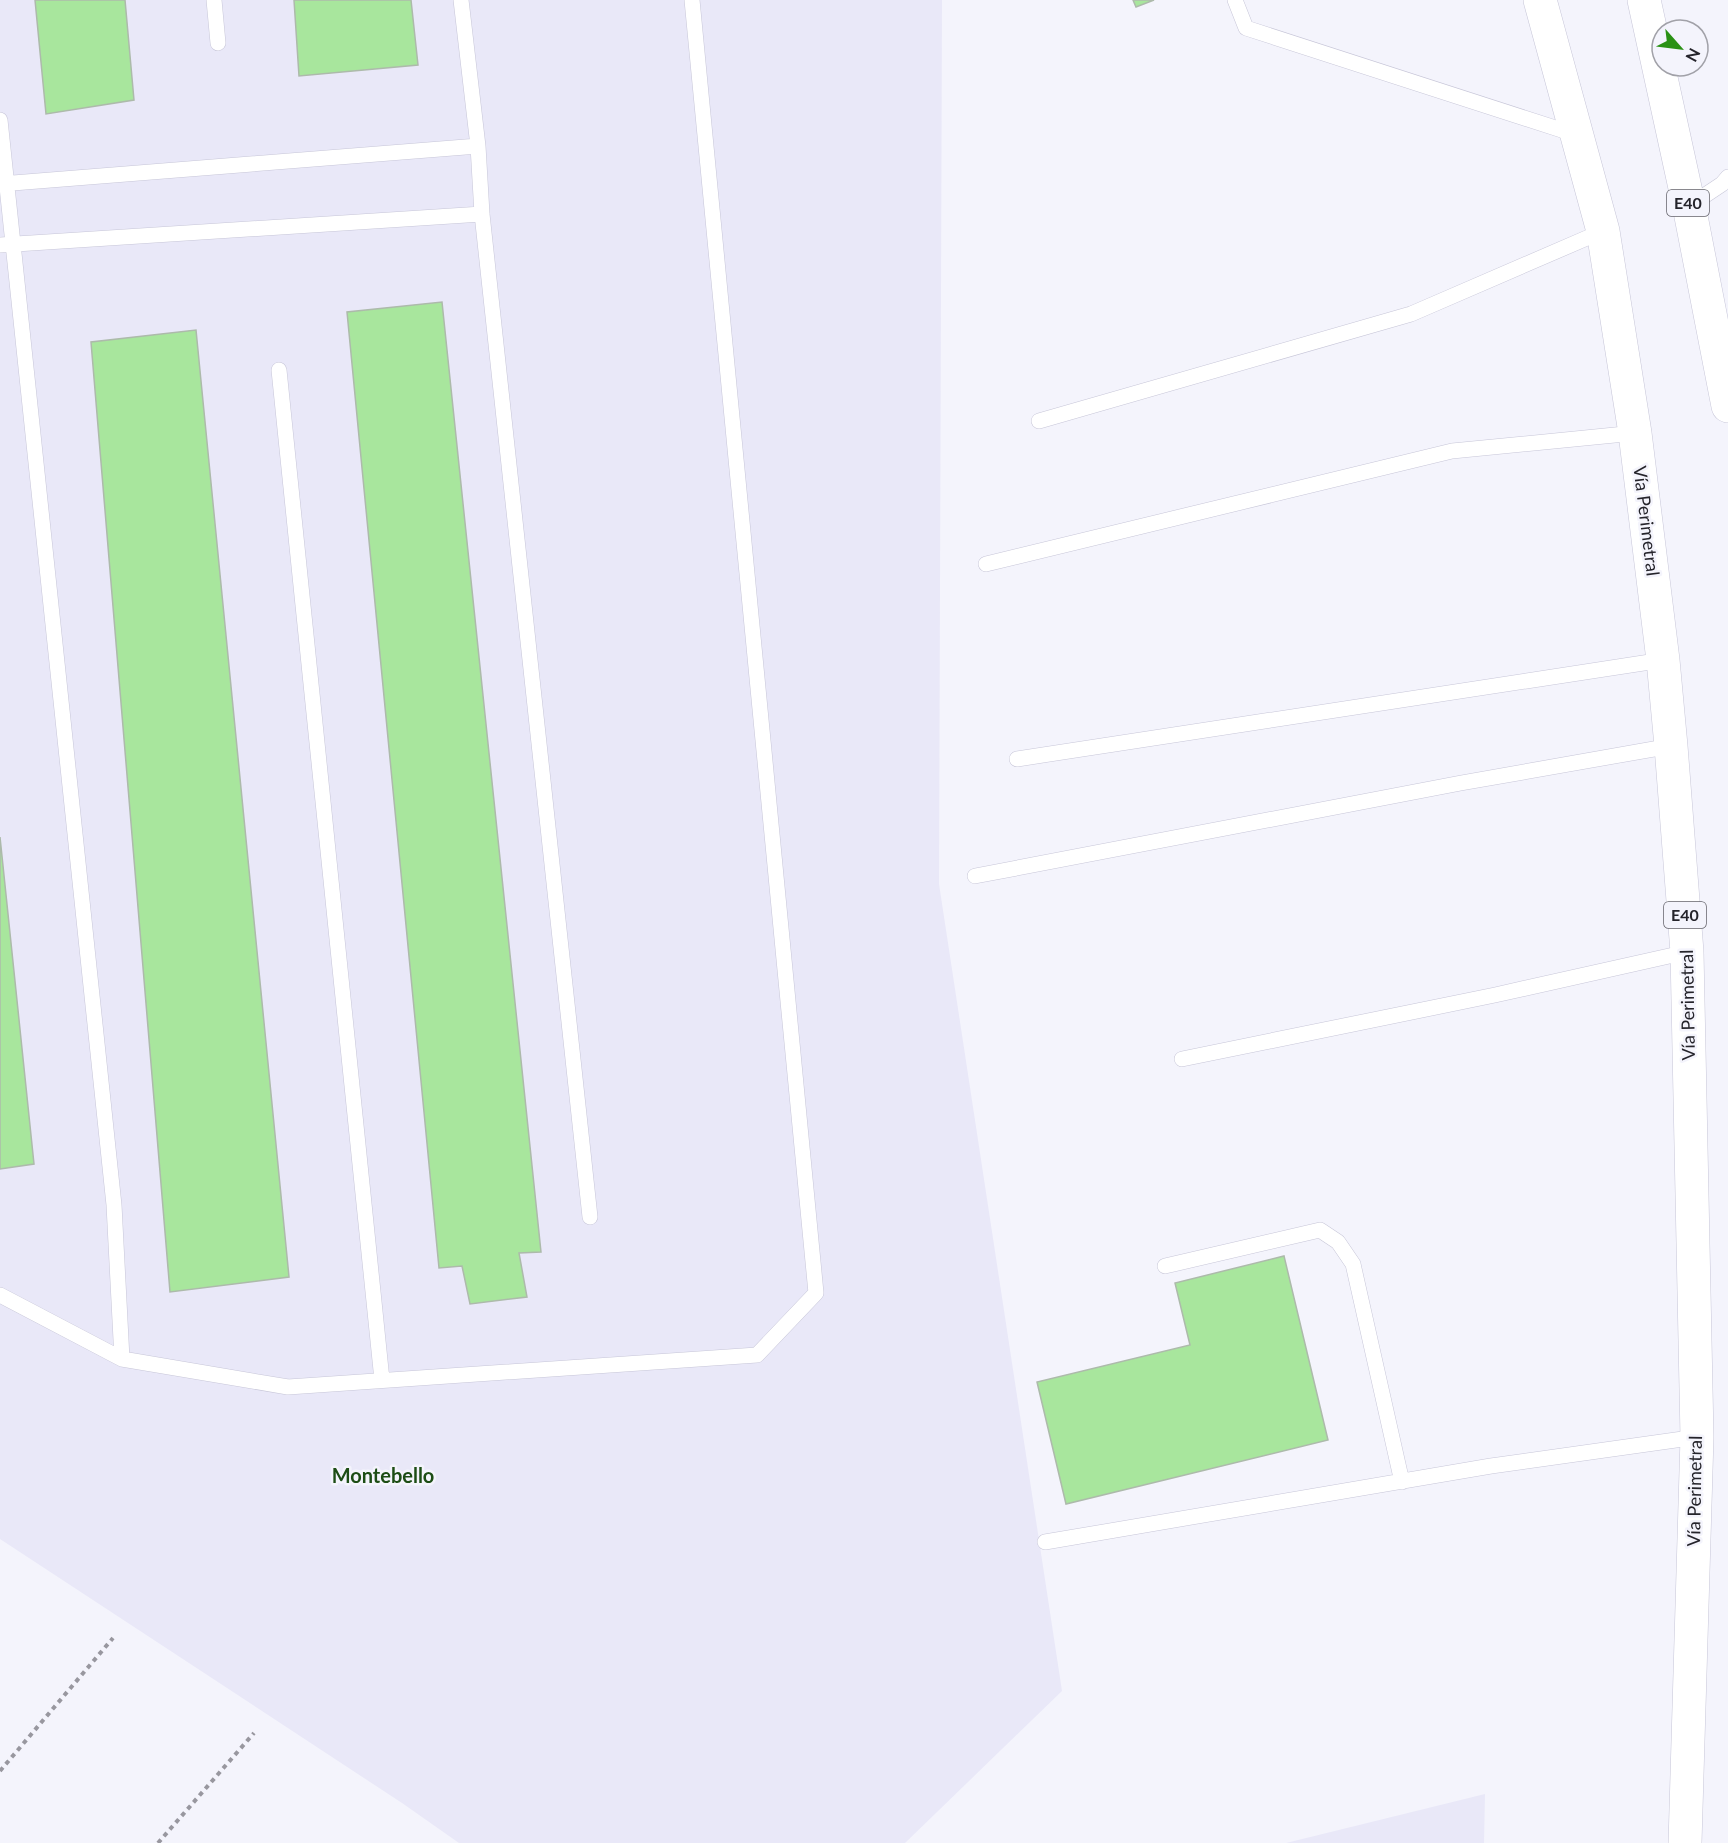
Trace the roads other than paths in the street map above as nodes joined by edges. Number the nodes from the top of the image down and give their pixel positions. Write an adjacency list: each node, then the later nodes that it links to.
1 (214, 0): 7 (lane)
2 (461, 0): 10 (lane)
3 (692, 0): 32 (lane)
4 (1235, 0): 9 (lane)
5 (1540, 0): 9 (highway, Vía Perimetral / E40)
6 (1644, 0): 13 (highway, E40)
7 (218, 43)
8 (0, 120): 12 (lane)
9 (1577, 135): 15 (highway, Vía Perimetral / E40)
10 (478, 146): 12 (lane); 14 (lane)
11 (1728, 177): 13 (lane)
12 (3, 183): 16 (lane)
13 (1689, 206): 18 (highway, E40)
14 (482, 214): 16 (lane); 28 (lane)
15 (1603, 231): 19 (lane); 20 (highway, Vía Perimetral / E40)
16 (6, 244): 31 (lane)
17 (279, 370): 32 (lane)
18 (1728, 406)
19 (1039, 421)
20 (1635, 433): 21 (lane); 22 (highway, Vía Perimetral / E40)
21 (986, 564)
22 (1663, 660): 23 (highway, Vía Perimetral / E40); 24 (lane)
23 (1671, 746): 25 (lane); 26 (highway, Vía Perimetral / E40)
24 (1017, 759)
25 (975, 876)
26 (1688, 952): 27 (lane); 33 (highway, Vía Perimetral / E40)
27 (1182, 1059)
28 (590, 1217)
29 (1165, 1266): 34 (lane)
30 (0, 1295): 31 (lane)
31 (122, 1359): 32 (lane)
32 (382, 1380)
33 (1697, 1437): 34 (lane); 36 (highway, Vía Perimetral / E40)
34 (1402, 1482): 35 (lane)
35 (1045, 1542)
36 (1685, 1843)

